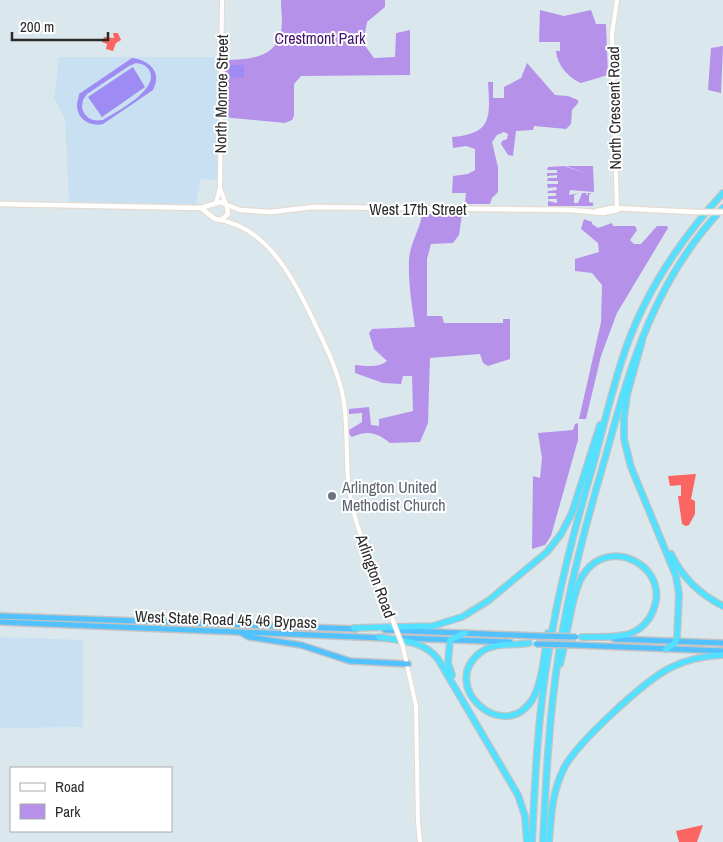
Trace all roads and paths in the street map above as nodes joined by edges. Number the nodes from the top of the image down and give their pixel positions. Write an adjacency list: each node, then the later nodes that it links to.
1 (222, 0): 3 (street, North Monroe Street)
2 (616, 0): 10 (street, North Crescent Road)
3 (220, 188): 6 (street, North Monroe Street); 7 (street, North Monroe Street)
4 (723, 194): 17 (highway)
5 (0, 204): 8 (main road)
6 (215, 204): 7 (main road); 8 (main road); 12 (main road)
7 (227, 206): 9 (main road, West 17th Street); 13 (main road)
8 (201, 208): 12 (main road)
9 (240, 210): 10 (main road, West 17th Street); 13 (main road, West 17th Street)
10 (617, 210): 11 (main road, West 17th Street, bridge)
11 (723, 210): 16 (highway)
12 (211, 214): 14 (main road)
13 (228, 214): 14 (main road); 15 (street, Arlington Road)
14 (221, 220): 15 (street, Arlington Road)
15 (236, 223): 39 (street, Arlington Road, bridge)
16 (644, 329): 18 (highway); 40 (highway)
17 (612, 393): 19 (highway); 26 (highway)
18 (661, 538): 20 (highway); 33 (highway)
19 (560, 592): 35 (highway); 44 (highway)
20 (723, 606)
21 (0, 616): 22 (highway, West State Road 45 46 Bypass)
22 (22, 616): 24 (highway, West State Road 45 46 Bypass); 25 (highway)
23 (0, 622): 25 (highway, West State Road 45 46 Bypass)
24 (169, 622): 26 (highway, West State Road 45 46 Bypass); 27 (highway)
25 (11, 623): 27 (highway, West State Road 45 46 Bypass)
26 (354, 628): 29 (highway, West State Road 45 46 Bypass)
27 (158, 629): 28 (highway, West State Road 45 46 Bypass)
28 (240, 632): 31 (highway, West State Road 45 46 Bypass); 39 (highway)
29 (465, 633): 30 (highway, West State Road 45 46 Bypass, bridge); 32 (highway)
30 (579, 637): 33 (highway, West State Road 45 46 Bypass); 40 (highway)
31 (379, 638): 32 (highway, West State Road 45 46 Bypass); 41 (highway)
32 (450, 640): 35 (highway, West State Road 45 46 Bypass); 41 (highway)
33 (676, 641): 34 (highway, West State Road 45 46 Bypass); 36 (highway)
34 (723, 643)
35 (532, 644): 36 (highway, West State Road 45 46 Bypass, bridge)
36 (666, 649): 37 (highway, West State Road 45 46 Bypass)
37 (723, 651)
38 (723, 655): 46 (highway)
39 (408, 664): 42 (street, Arlington Road)
40 (554, 688): 45 (highway)
41 (464, 700): 43 (highway)
42 (420, 842)
43 (528, 842)
44 (532, 842)
45 (543, 842)
46 (549, 842)

